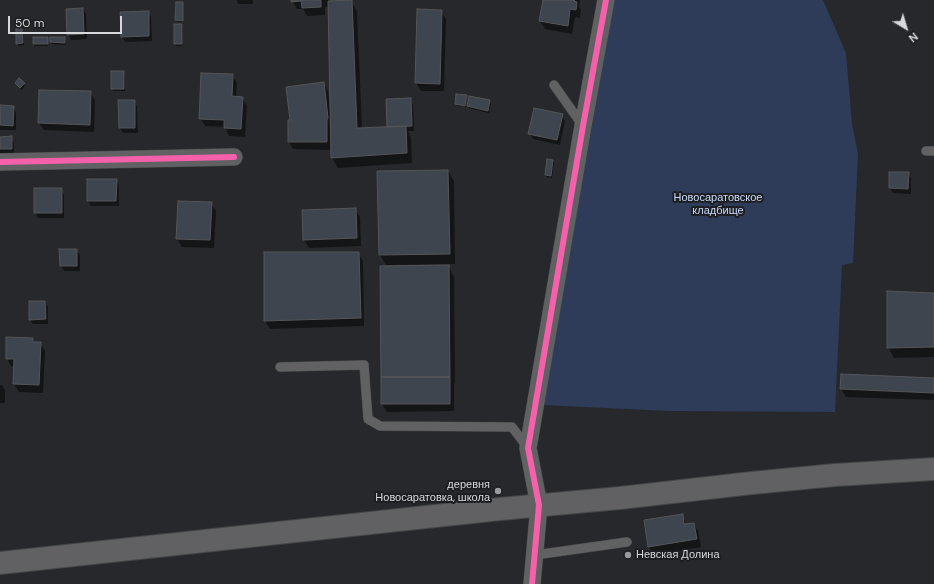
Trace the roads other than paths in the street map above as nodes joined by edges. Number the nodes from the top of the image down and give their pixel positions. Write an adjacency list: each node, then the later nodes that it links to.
1 (606, 0): 3 (street)
2 (554, 85): 3 (lane)
3 (583, 126): 7 (street)
4 (234, 157): 5 (street)
5 (0, 162)
6 (280, 367): 7 (lane)
7 (528, 448): 9 (street)
8 (934, 469): 9 (main road)
9 (539, 505): 11 (street); 12 (main road)
10 (627, 542): 11 (lane)
11 (535, 555): 13 (street)
12 (0, 563)
13 (532, 584)

